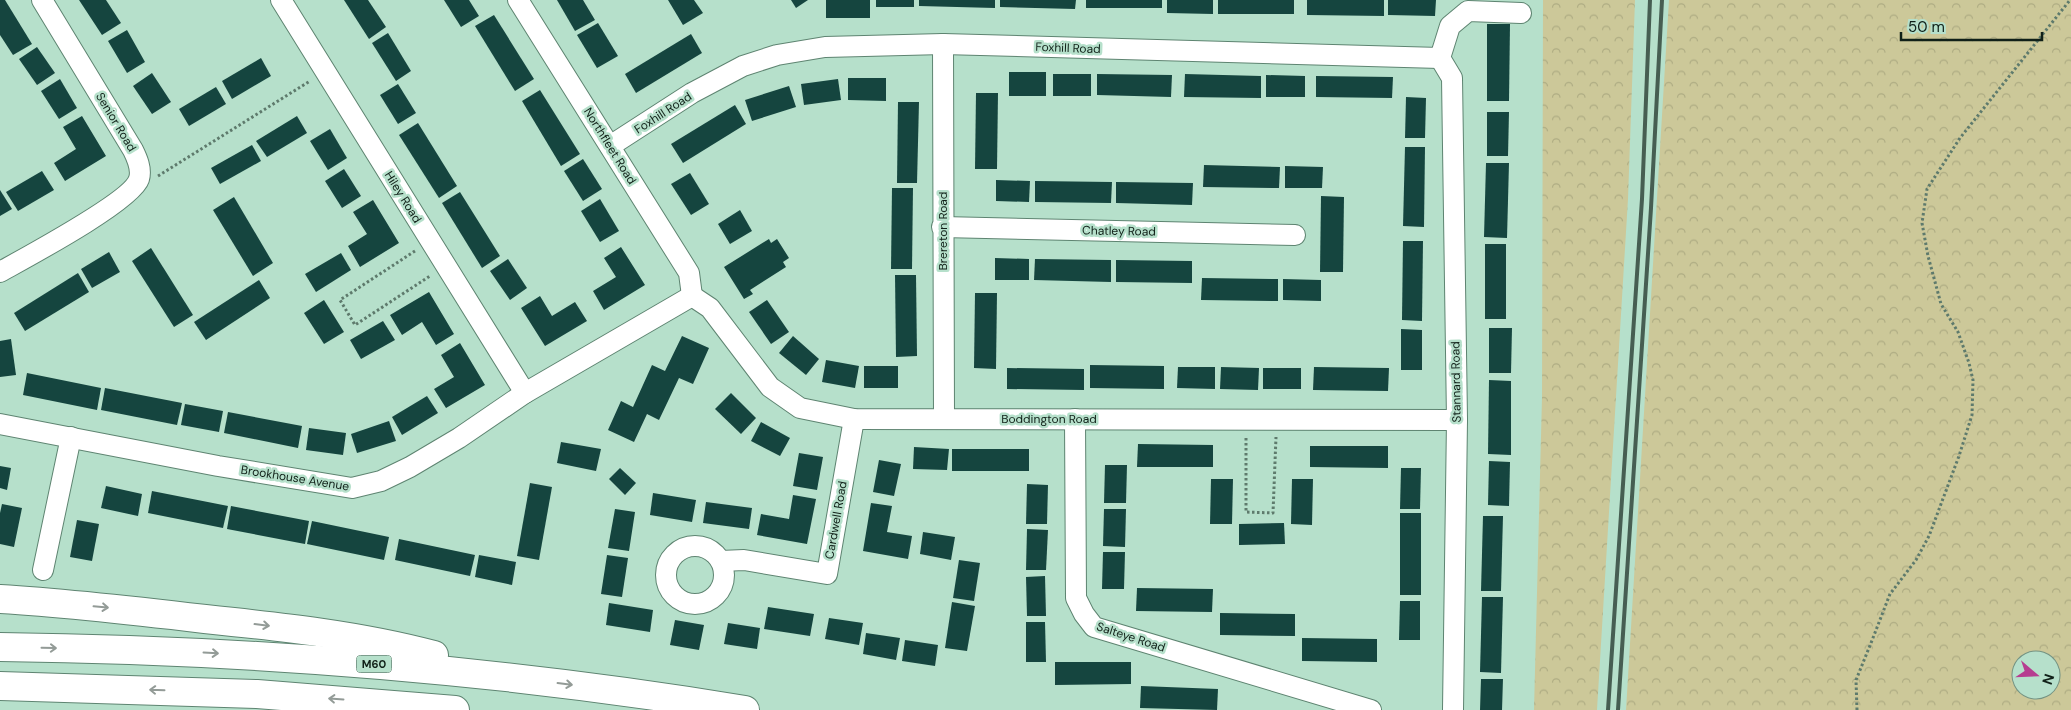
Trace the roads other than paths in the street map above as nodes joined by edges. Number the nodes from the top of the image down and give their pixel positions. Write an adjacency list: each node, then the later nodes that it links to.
1 (42, 0): 10 (street, Senior Road)
2 (281, 0): 12 (street, Hiley Road)
3 (518, 0): 7 (street, Northfleet Road)
4 (1521, 13): 6 (street)
5 (943, 44): 6 (street, Foxhill Road); 7 (street, Foxhill Road); 8 (street, Brereton Road)
6 (1440, 58): 16 (street, Stannard Road)
7 (610, 146): 11 (street, Northfleet Road)
8 (942, 227): 9 (street, Chatley Road); 13 (street, Brereton Road)
9 (1295, 235)
10 (0, 272)
11 (692, 296): 12 (street, Brookhouse Avenue); 14 (street, Boddington Road)
12 (526, 393): 18 (street, Brookhouse Avenue)
13 (944, 418): 14 (street, Boddington Road); 15 (street, Boddington Road)
14 (854, 419): 19 (street, Cardwell Road)
15 (1075, 419): 16 (street, Boddington Road); 27 (street, Salteye Road)
16 (1457, 420): 28 (street, Stannard Road)
17 (0, 424): 18 (street, Brookhouse Avenue)
18 (70, 438): 20 (street)
19 (720, 561)
20 (43, 570)
21 (0, 599): 23 (highway, one-way to 23)
22 (0, 647): 23 (highway, M60, one-way to 23)
23 (522, 679): 26 (highway, M60, one-way to 26)
24 (0, 686): 25 (highway, one-way to 24)
25 (455, 710)
26 (745, 710)
27 (1371, 710)
28 (1453, 710)

